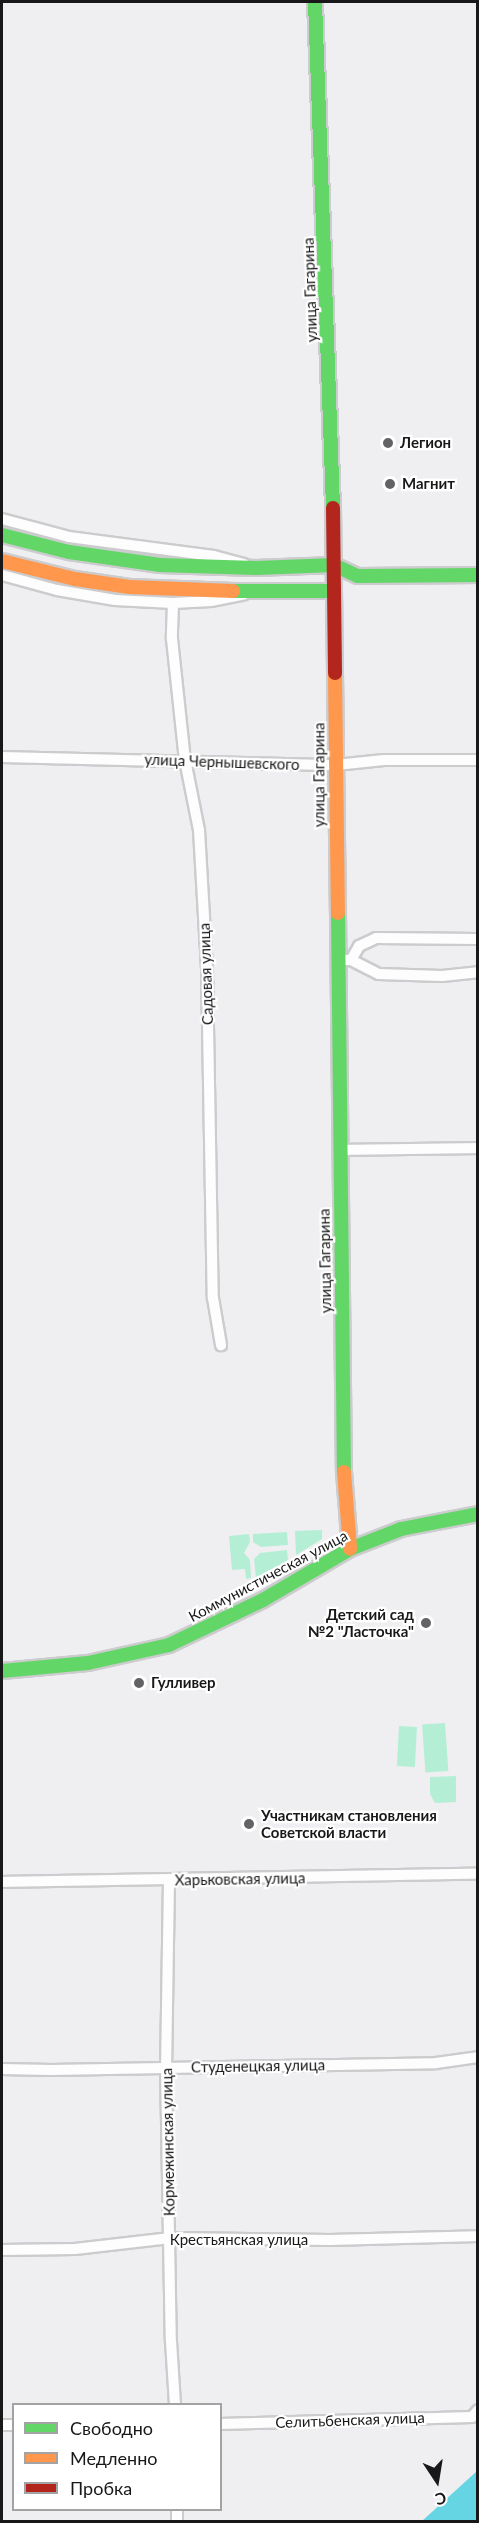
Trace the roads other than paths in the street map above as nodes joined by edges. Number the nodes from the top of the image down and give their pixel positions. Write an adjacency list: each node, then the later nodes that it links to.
1 (315, 2): 5 (main road, улица Гагарина)
2 (2, 519): 6 (street)
3 (2, 535): 6 (main road)
4 (2, 561): 11 (main road)
5 (334, 565): 6 (main road); 9 (main road); 10 (main road, улица Гагарина)
6 (256, 568)
7 (2, 575): 12 (street)
8 (477, 575): 9 (main road)
9 (358, 576): 10 (main road)
10 (334, 591): 11 (main road); 16 (main road, улица Гагарина)
11 (255, 592): 12 (street)
12 (173, 603): 14 (street, Садовая улица)
13 (2, 757): 14 (street, улица Чернышевского)
14 (184, 760): 16 (street, улица Чернышевского); 22 (street, Садовая улица)
15 (477, 760): 16 (street, улица Чернышевского)
16 (336, 765): 18 (main road, улица Гагарина)
17 (477, 939): 18 (street)
18 (344, 960): 19 (street); 21 (main road, улица Гагарина)
19 (477, 972)
20 (477, 1148): 21 (street)
21 (340, 1150): 24 (main road, улица Гагарина)
22 (221, 1345)
23 (477, 1514): 24 (main road, Коммунистическая улица)
24 (350, 1549): 25 (main road, Коммунистическая улица)
25 (2, 1671)
26 (477, 1874): 27 (street, Харьковская улица)
27 (169, 1880): 28 (street, Харьковская улица); 30 (street, Кормежинская улица)
28 (2, 1882)
29 (477, 2056): 30 (street, Студенецкая улица)
30 (166, 2067): 31 (street, Студенецкая улица); 33 (street, Кормежинская улица)
31 (2, 2069)
32 (477, 2236): 33 (street, Крестьянская улица)
33 (170, 2238): 34 (street, Крестьянская улица); 35 (street, Кормежинская улица)
34 (2, 2250)
35 (175, 2403)
36 (477, 2410): 37 (street, Селитьбенская улица)
37 (222, 2424)

